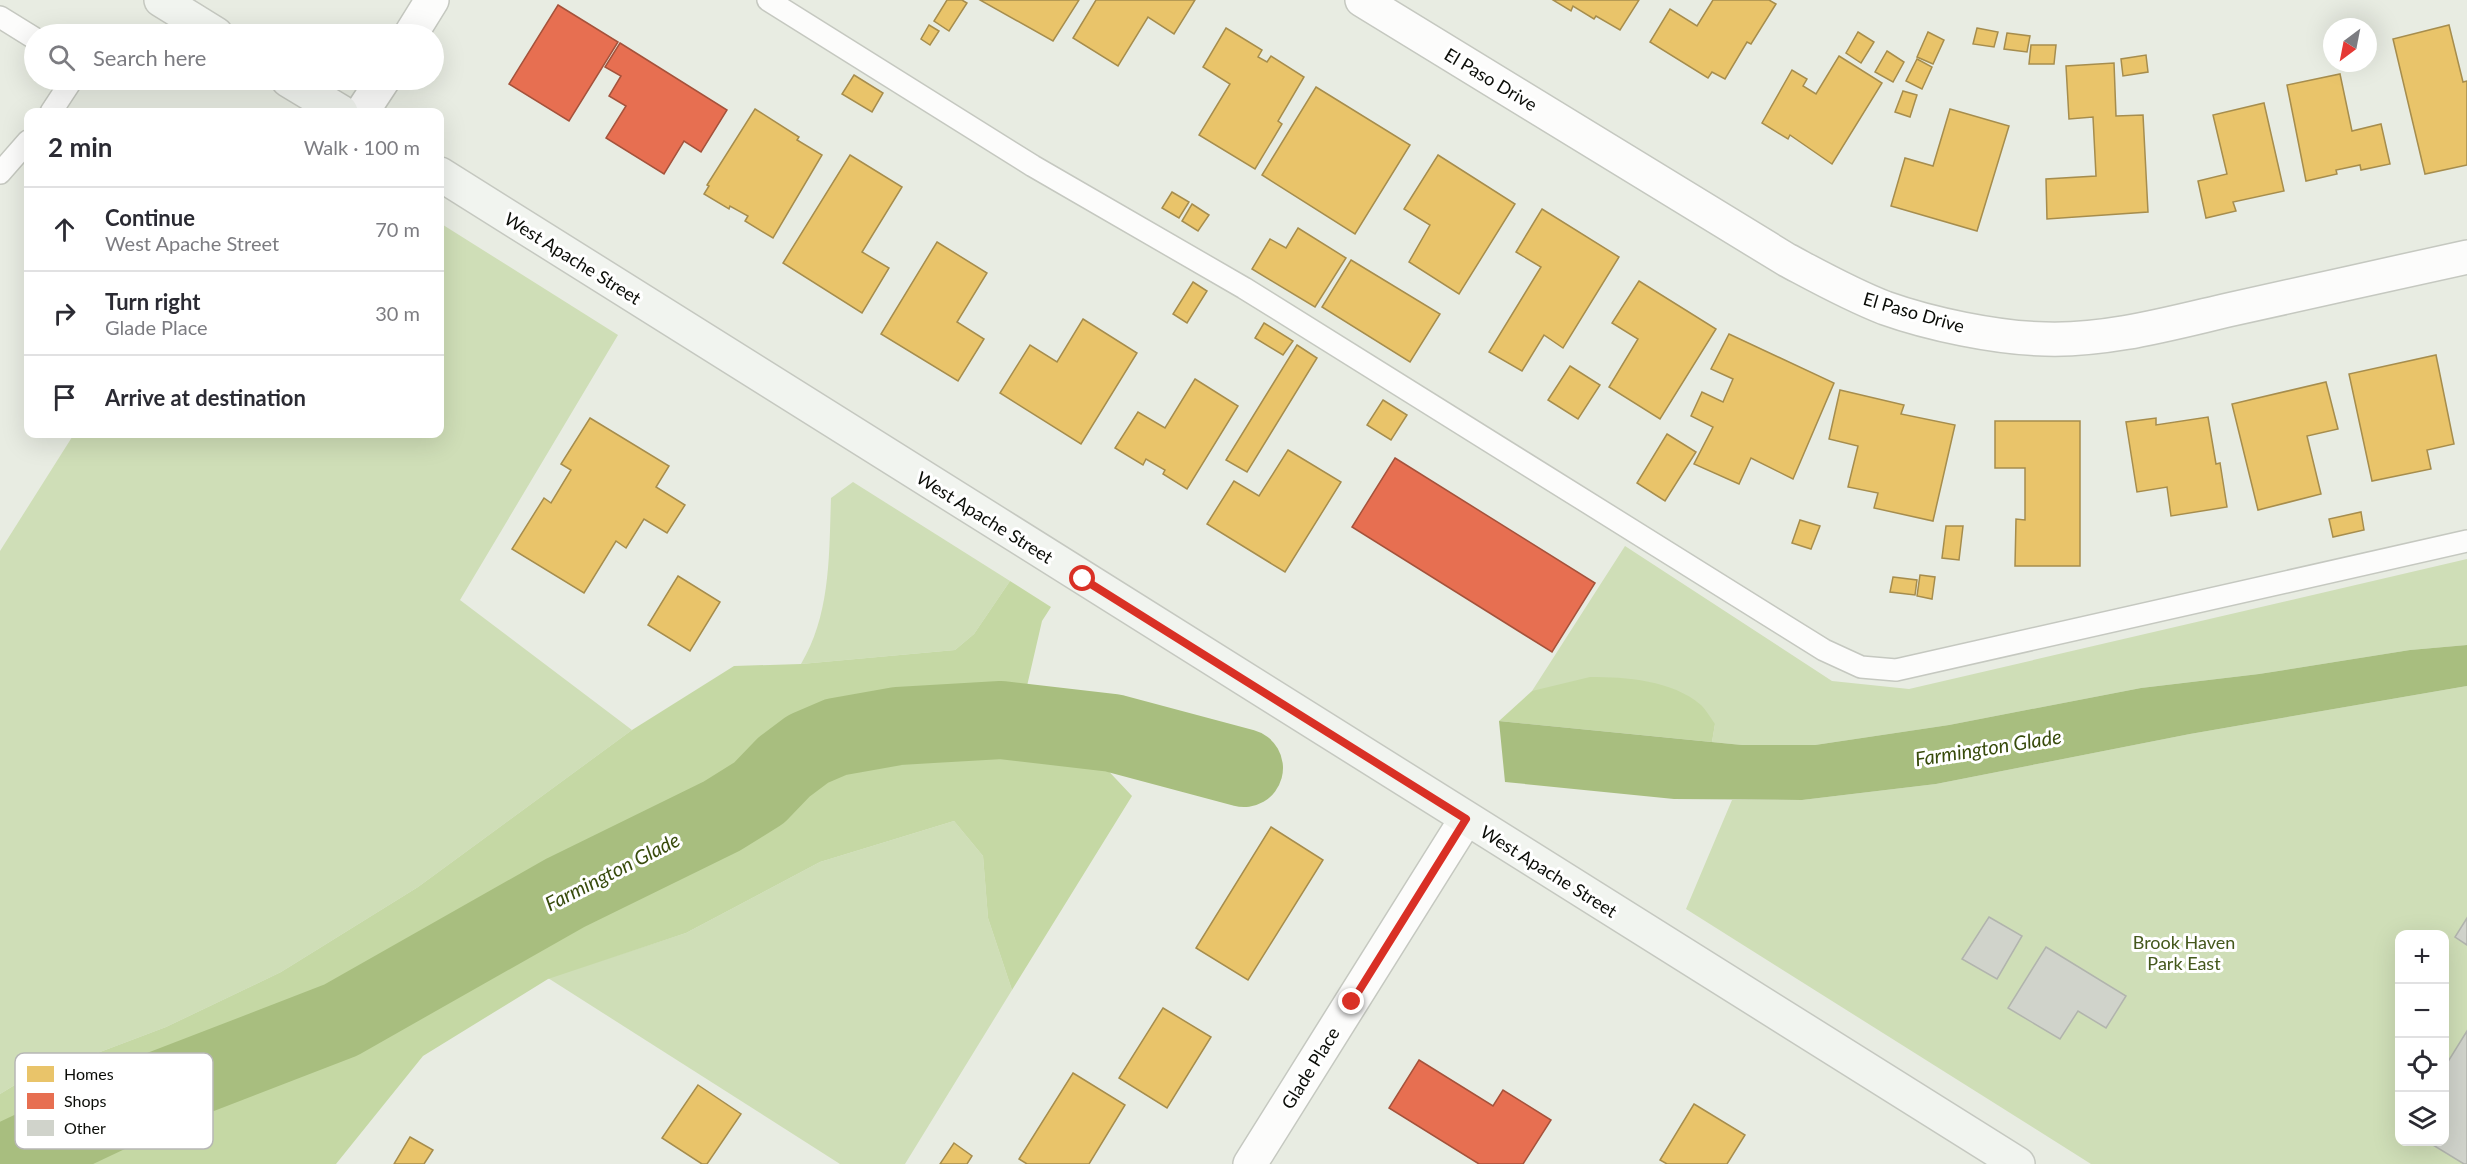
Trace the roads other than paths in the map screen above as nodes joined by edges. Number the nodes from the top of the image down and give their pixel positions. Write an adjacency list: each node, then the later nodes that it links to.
1 (161, 0): 6 (main road)
2 (432, 0): 7 (street)
3 (768, 0): 19 (lane)
4 (1362, 0): 18 (street, El Paso Drive)
5 (0, 17): 8 (lane)
6 (200, 24)
7 (417, 24)
8 (24, 32)
9 (65, 90): 12 (lane)
10 (305, 90): 13 (main road)
11 (376, 90): 14 (street)
12 (54, 108)
13 (334, 108)
14 (365, 108)
15 (24, 146): 16 (lane)
16 (0, 173)
17 (444, 177): 20 (main road, West Apache Street)
18 (2467, 257)
19 (2467, 541)
20 (1466, 819): 21 (street, Glade Place); 22 (main road, West Apache Street)
21 (1250, 1164)
22 (2018, 1164)

